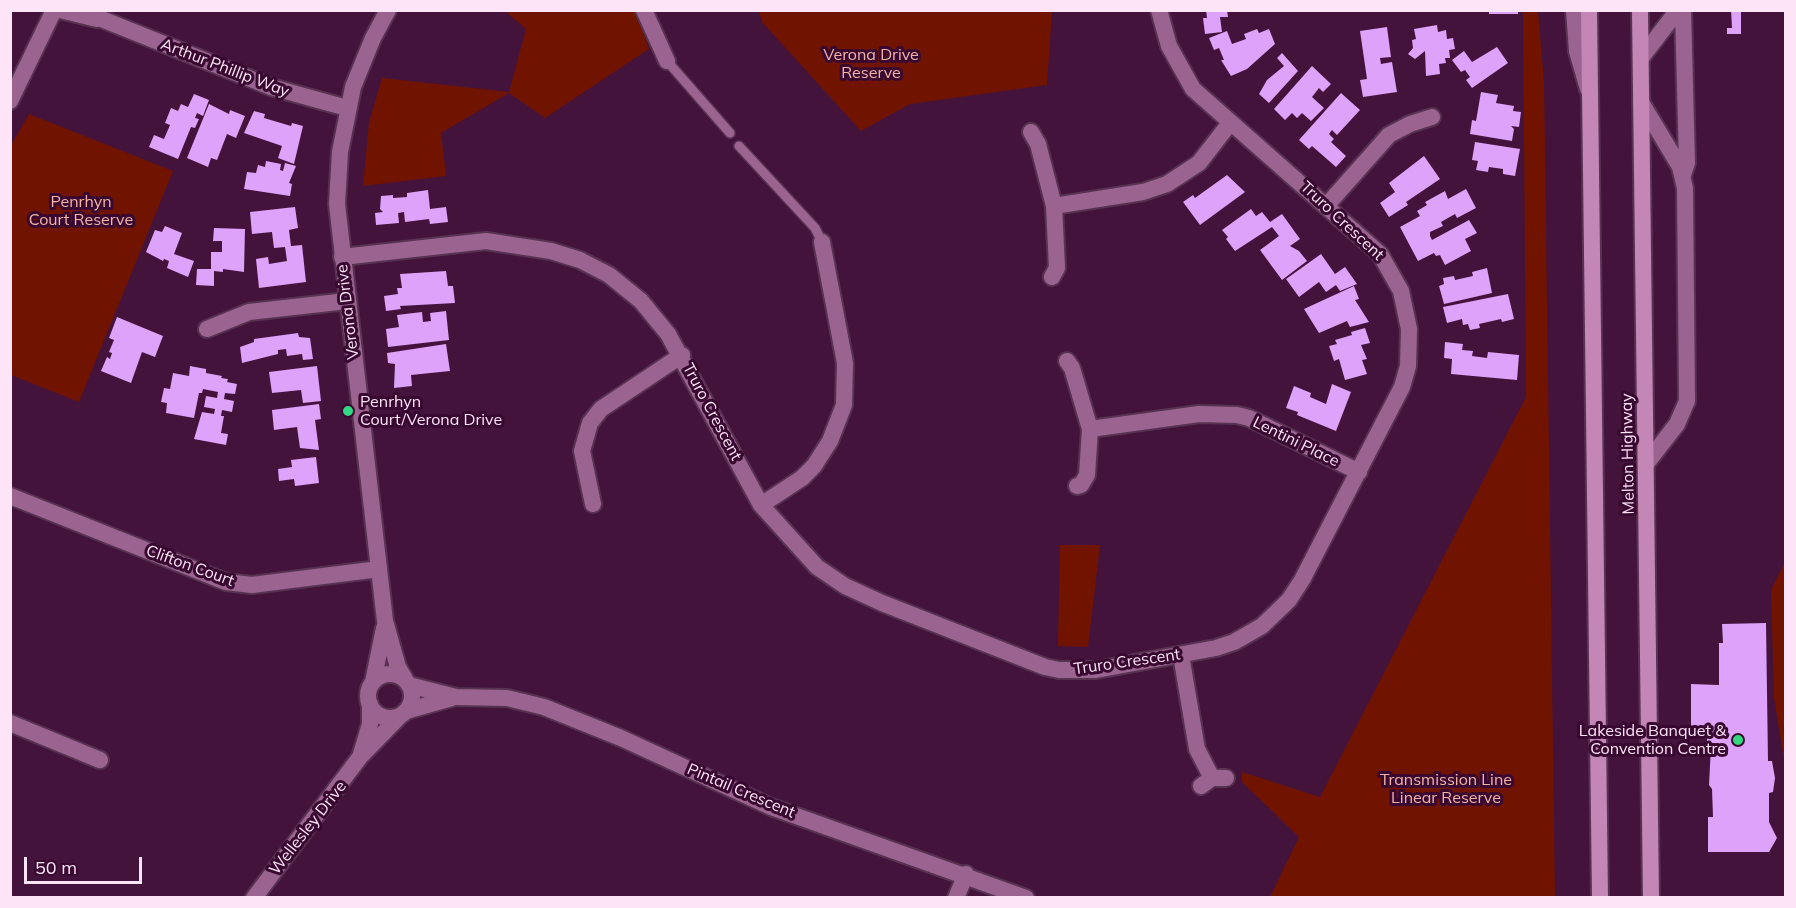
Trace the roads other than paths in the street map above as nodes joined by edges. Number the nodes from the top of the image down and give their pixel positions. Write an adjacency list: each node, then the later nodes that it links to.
1 (54, 10): 16 (street)
2 (60, 10): 12 (street, Arthur Phillip Way)
3 (88, 10): 12 (street, Arthur Phillip Way)
4 (388, 10): 18 (street, Verona Drive)
5 (644, 10): 14 (street)
6 (1159, 10): 20 (street, Truro Crescent)
7 (1575, 10): 15 (street)
8 (1589, 10): 15 (highway, Melton Highway)
9 (1640, 10): 13 (highway, Melton Highway)
10 (1678, 10): 13 (street)
11 (1683, 10): 24 (street)
12 (104, 20): 18 (street, Arthur Phillip Way)
13 (1641, 58): 17 (highway, Melton Highway)
14 (667, 62): 22 (lane)
15 (1590, 96): 57 (highway, Melton Highway)
16 (10, 101)
17 (1641, 102): 24 (street); 35 (highway, Melton Highway)
18 (347, 108): 28 (street, Verona Drive)
19 (1432, 117): 25 (street)
20 (1230, 123): 25 (street, Truro Crescent); 26 (street)
21 (1031, 132): 26 (street)
22 (730, 133)
23 (739, 146): 27 (lane)
24 (1683, 175): 35 (street)
25 (1327, 205): 36 (street, Truro Crescent)
26 (1054, 206): 29 (street)
27 (822, 242): 40 (street)
28 (342, 257): 30 (street, Verona Drive); 32 (street, Truro Crescent)
29 (1052, 277)
30 (346, 301): 31 (street); 41 (street, Verona Drive)
31 (207, 329)
32 (682, 355): 39 (street); 40 (street, Truro Crescent)
33 (1067, 361): 34 (street)
34 (1090, 429): 36 (street, Lentini Place); 37 (street)
35 (1646, 464): 58 (highway, Melton Highway)
36 (1359, 472): 43 (street, Truro Crescent)
37 (1077, 486)
38 (10, 496): 41 (street, Clifton Court)
39 (593, 504)
40 (761, 505): 43 (street, Truro Crescent)
41 (379, 569): 42 (street, Verona Drive)
42 (385, 621): 44 (street, Verona Drive); 45 (street, Verona Drive)
43 (1181, 655): 52 (street)
44 (373, 682): 45 (street); 47 (street)
45 (407, 682): 46 (street, Pintail Crescent); 48 (street)
46 (456, 697): 48 (street, Pintail Crescent); 53 (street, Pintail Crescent)
47 (370, 704): 48 (street); 50 (street, Wellesley Drive)
48 (404, 713): 50 (street, Wellesley Drive)
49 (10, 723): 51 (street)
50 (360, 757): 54 (street, Wellesley Drive)
51 (100, 760)
52 (1213, 781)
53 (966, 874): 55 (street); 56 (street, Pintail Crescent)
54 (254, 897)
55 (956, 897)
56 (1026, 897)
57 (1600, 897)
58 (1651, 897)

